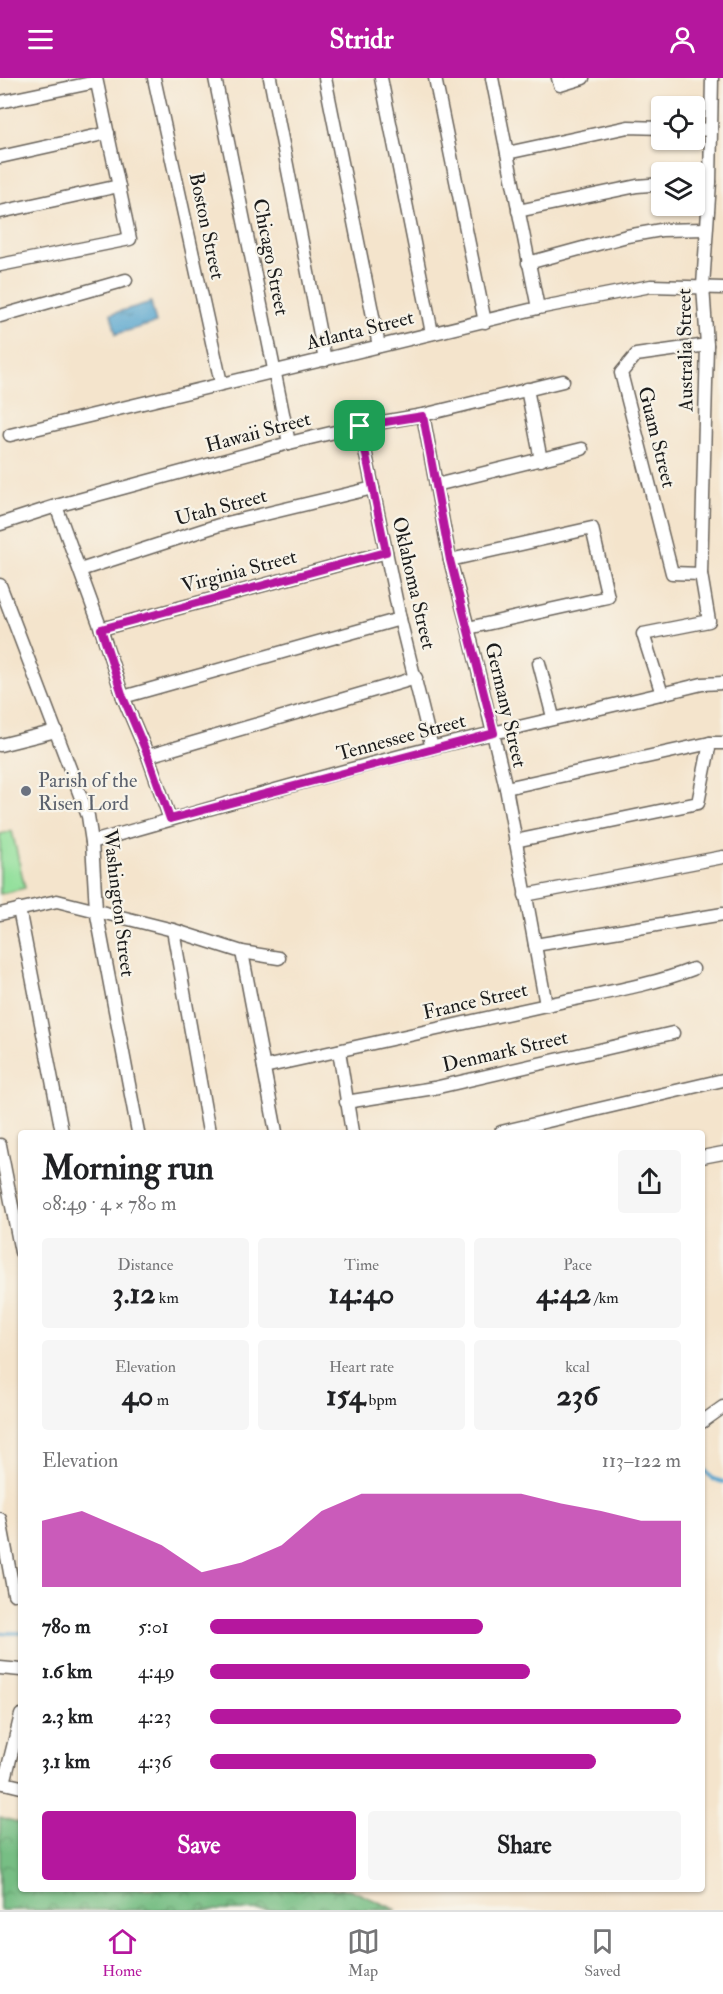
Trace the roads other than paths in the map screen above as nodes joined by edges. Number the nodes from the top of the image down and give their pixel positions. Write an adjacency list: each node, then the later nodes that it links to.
1 (154, 78): 40 (street, Boston Street)
2 (215, 78): 38 (street, Chicago Street)
3 (270, 78): 37 (street)
4 (325, 78): 36 (street)
5 (381, 78): 34 (street)
6 (435, 78): 33 (street)
7 (492, 78): 17 (street)
8 (583, 78): 11 (street)
9 (712, 78): 15 (street, Australia Street)
10 (96, 80): 12 (street); 16 (street)
11 (559, 81)
12 (0, 102)
13 (651, 128): 17 (street)
14 (705, 130): 15 (street)
15 (711, 130): 20 (street, Australia Street)
16 (108, 133): 18 (street); 22 (street)
17 (507, 153): 23 (street)
18 (0, 157)
19 (705, 182): 20 (street)
20 (710, 182): 25 (street, Australia Street)
21 (651, 185): 23 (street)
22 (119, 186): 24 (street); 27 (street)
23 (518, 211): 26 (street)
24 (0, 212)
25 (706, 229): 26 (street); 29 (street, Australia Street)
26 (528, 263): 31 (street)
27 (0, 265)
28 (126, 280): 32 (street)
29 (703, 286): 30 (street, Atlanta Street); 31 (street, Atlanta Street); 35 (street, Australia Street)
30 (723, 288)
31 (538, 308): 33 (street, Atlanta Street)
32 (0, 316)
33 (484, 322): 34 (street, Atlanta Street)
34 (432, 333): 36 (street, Atlanta Street)
35 (707, 345): 55 (street, Australia Street); 55 (street, Guam Street)
36 (379, 346): 37 (street, Atlanta Street)
37 (325, 360): 38 (street, Atlanta Street)
38 (274, 370): 40 (street, Atlanta Street); 45 (street, Chicago Street)
39 (563, 381): 41 (street, Hawaii Street)
40 (221, 383): 44 (street, Atlanta Street)
41 (527, 389): 42 (street, Hawaii Street); 47 (street)
42 (423, 416): 43 (street, Hawaii Street); 48 (street, Germany Street)
43 (360, 426): 45 (street, Hawaii Street); 49 (street, Oklahoma Street)
44 (10, 435)
45 (289, 443): 50 (street, Hawaii Street)
46 (582, 449): 47 (street)
47 (541, 460): 48 (street)
48 (436, 485): 53 (street, Germany Street)
49 (373, 488): 52 (street, Oklahoma Street); 54 (street, Utah Street)
50 (56, 506): 51 (street, Hawaii Street); 54 (street)
51 (0, 524)
52 (386, 552): 57 (street, Oklahoma Street); 59 (street, Virginia Street)
53 (450, 560): 58 (street, Germany Street); 58 (street)
54 (80, 570): 59 (street)
55 (701, 574): 63 (street, Australia Street)
56 (0, 585): 66 (street, Washington Street)
57 (400, 619): 61 (street, Oklahoma Street); 64 (street)
58 (468, 628): 67 (street, Germany Street)
59 (101, 629): 64 (street)
60 (539, 663): 65 (street)
61 (416, 678): 70 (street, Oklahoma Street); 71 (street)
62 (723, 683): 63 (street, Tennessee Street)
63 (662, 694): 65 (street, Tennessee Street)
64 (123, 697): 71 (street)
65 (553, 717): 67 (street, Tennessee Street)
66 (56, 730): 69 (street); 75 (street, Washington Street)
67 (494, 733): 70 (street, Tennessee Street); 72 (street, Germany Street)
68 (717, 743): 72 (street); 74 (street)
69 (0, 745)
70 (432, 748): 73 (street, Tennessee Street)
71 (148, 756): 73 (street)
72 (506, 788): 74 (street, Germany Street)
73 (170, 819): 75 (street, Tennessee Street)
74 (515, 841): 77 (street, Germany Street)
75 (92, 842): 79 (street, Washington Street)
76 (723, 857): 77 (street)
77 (525, 896): 83 (street, Germany Street)
78 (19, 909): 79 (street); 80 (street); 93 (street)
79 (96, 910): 82 (street); 94 (street, Washington Street)
80 (0, 914)
81 (723, 914): 83 (street)
82 (172, 930): 84 (street); 95 (street)
83 (536, 945): 87 (street, Germany Street)
84 (242, 952): 85 (street); 90 (street)
85 (279, 958)
86 (693, 969): 87 (street, France Street)
87 (546, 1005): 89 (street, France Street)
88 (673, 1033): 92 (street, Denmark Street)
89 (339, 1051): 90 (street, France Street); 92 (street)
90 (264, 1066): 96 (street)
91 (723, 1080): 98 (street)
92 (346, 1102): 97 (street)
93 (62, 1130)
94 (138, 1130)
95 (209, 1130)
96 (276, 1130)
97 (352, 1130)
98 (510, 1130)
99 (0, 1144): 102 (street)
100 (723, 1153): 101 (street)
101 (705, 1156)
102 (18, 1237)
103 (723, 1407): 104 (street)
104 (705, 1420)
105 (0, 1519): 107 (street)
106 (0, 1592): 107 (street)
107 (17, 1594)
108 (0, 1668): 109 (street)
109 (18, 1670)
110 (18, 1730): 111 (street)
111 (2, 1782): 112 (street)
112 (18, 1786)

